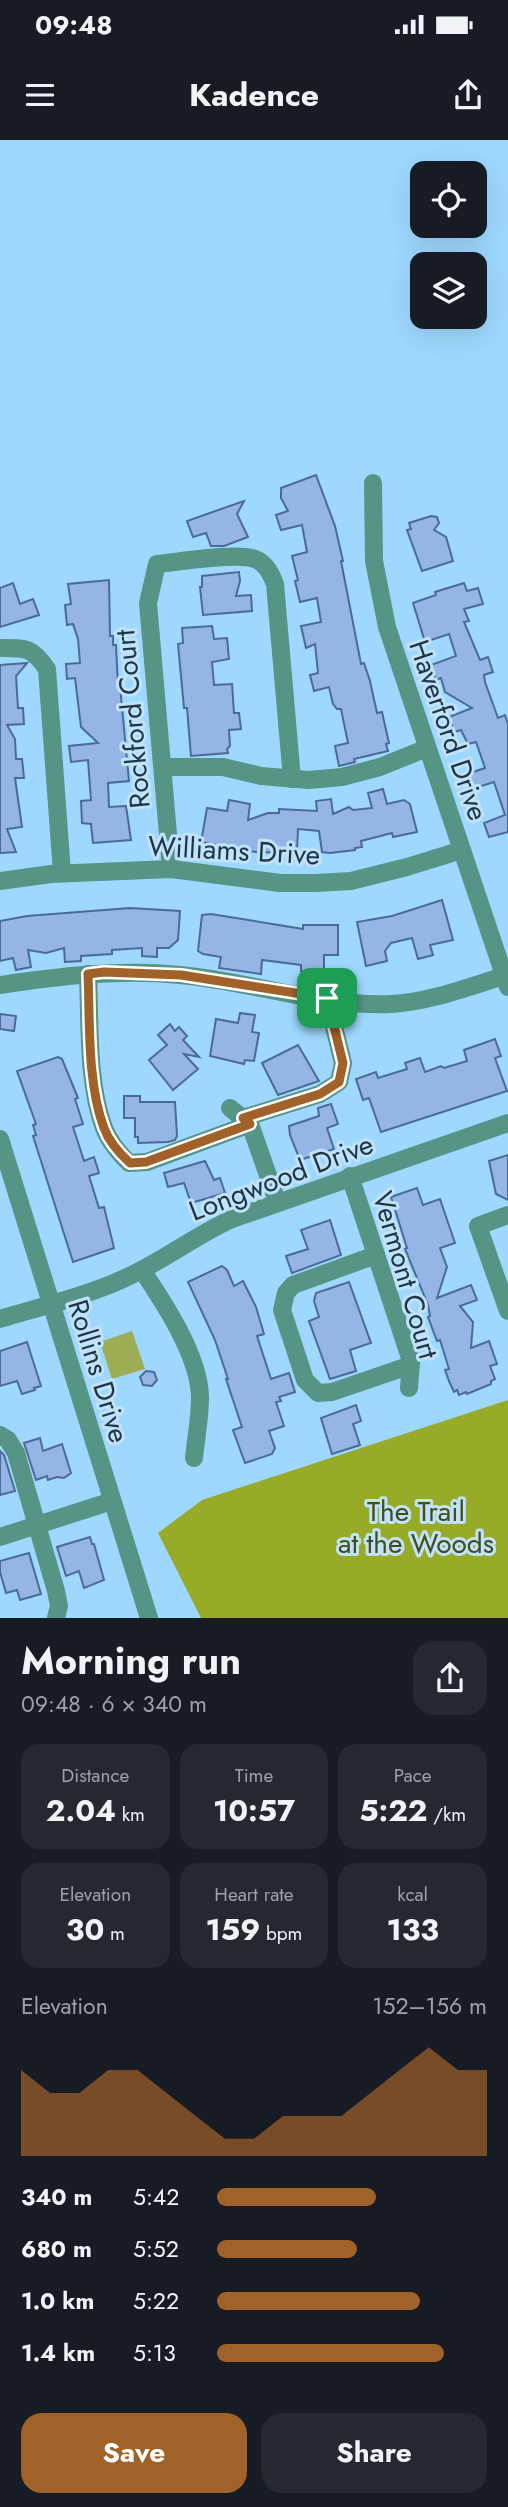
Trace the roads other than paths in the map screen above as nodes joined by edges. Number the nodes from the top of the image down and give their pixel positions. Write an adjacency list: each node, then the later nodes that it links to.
1 (373, 483): 3 (street, Haverford Drive)
2 (0, 648): 8 (street)
3 (428, 748): 5 (street); 6 (street, Haverford Drive)
4 (163, 767): 5 (street); 5 (street, Rockford Court); 7 (street, Rockford Court)
5 (292, 779)
6 (462, 850): 7 (street, Williams Drive); 11 (street, Haverford Drive)
7 (172, 869): 8 (street, Williams Drive)
8 (62, 873): 9 (street, Williams Drive)
9 (0, 881)
10 (88, 974): 12 (street); 13 (street); 14 (street)
11 (506, 982): 13 (street)
12 (0, 985)
13 (327, 998): 14 (street)
14 (241, 1117): 19 (street)
15 (508, 1123): 17 (street, Longwood Drive)
16 (0, 1139): 18 (street, Rollins Drive)
17 (350, 1176): 19 (street, Longwood Drive); 22 (street, Vermont Court)
18 (18, 1199): 20 (street); 24 (street, Rollins Drive)
19 (278, 1201): 23 (street, Longwood Drive)
20 (0, 1204)
21 (508, 1215): 25 (street)
22 (376, 1255): 27 (street, Vermont Court); 27 (street)
23 (142, 1269): 24 (street, Longwood Drive); 30 (street)
24 (50, 1303): 26 (street, Longwood Drive); 31 (street, Rollins Drive)
25 (508, 1311)
26 (0, 1319)
27 (411, 1365): 28 (street, Vermont Court)
28 (409, 1388)
29 (0, 1435): 32 (street)
30 (194, 1458)
31 (112, 1501): 32 (street); 35 (street, Rollins Drive)
32 (37, 1525): 33 (street); 34 (street)
33 (0, 1537)
34 (56, 1618)
35 (149, 1618)

